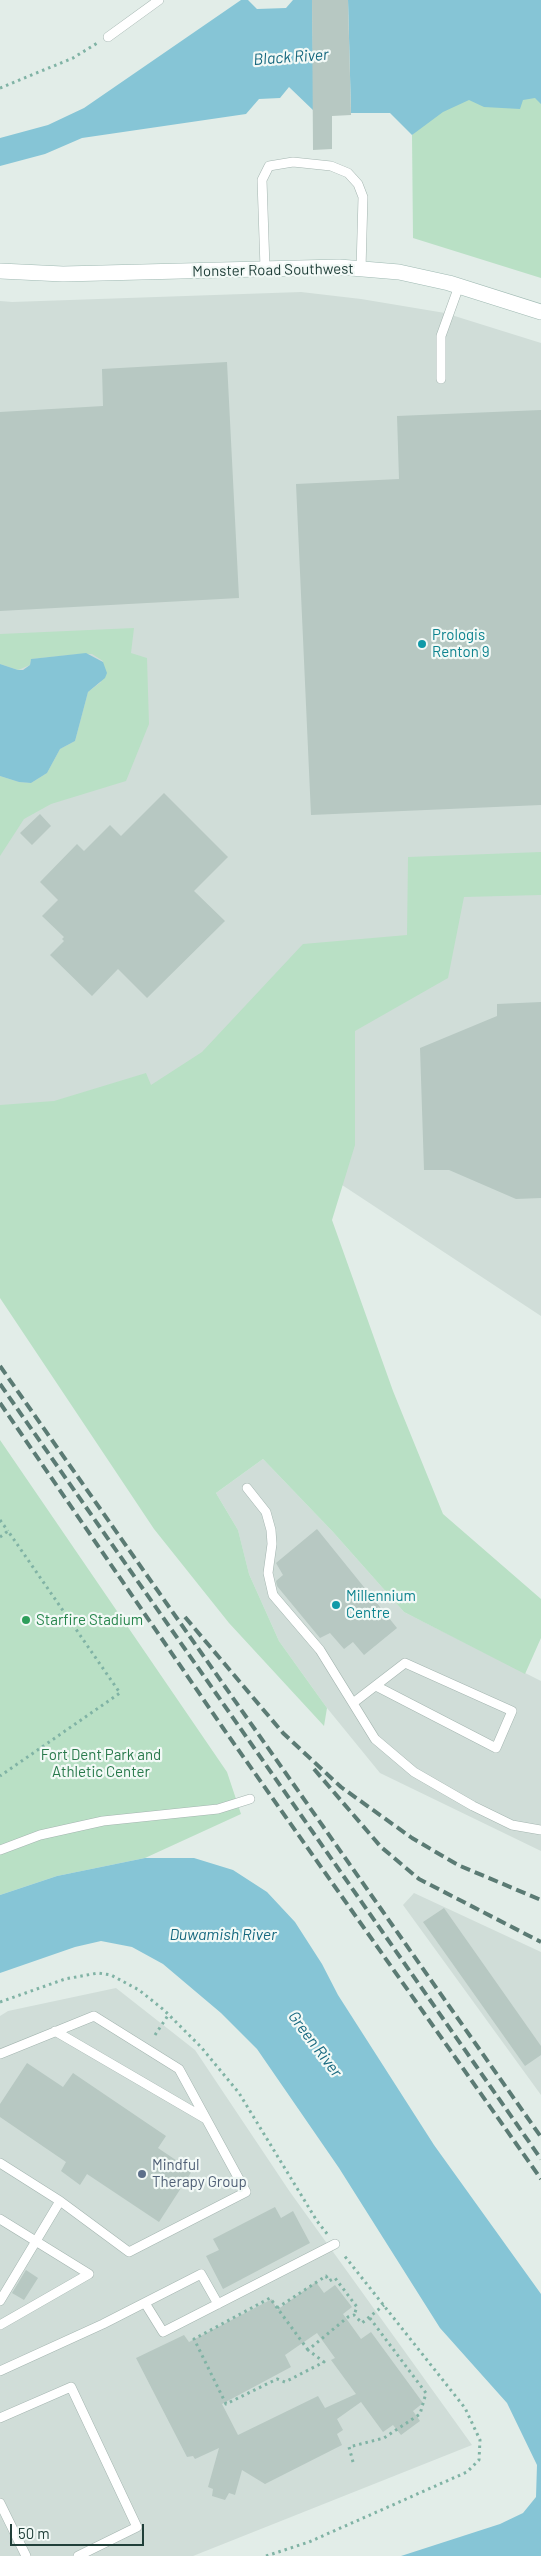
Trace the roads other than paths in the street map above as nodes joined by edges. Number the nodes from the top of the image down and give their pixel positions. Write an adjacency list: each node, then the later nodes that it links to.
1 (159, 0): 2 (lane)
2 (108, 37)
3 (265, 268): 4 (street, Monster Road Southwest); 4 (lane); 5 (street, Monster Road Southwest)
4 (361, 269): 6 (street, Monster Road Southwest)
5 (0, 271)
6 (459, 286): 7 (street, Monster Road Southwest); 8 (lane)
7 (541, 312)
8 (441, 379)
9 (247, 1488): 11 (lane)
10 (376, 1686): 10 (lane); 11 (lane)
11 (353, 1703): 13 (lane)
12 (250, 1799): 14 (lane)
13 (541, 1830)
14 (0, 1850)
15 (55, 2032): 16 (lane); 17 (lane); 17 (lane)
16 (0, 2054)
17 (206, 2119): 19 (lane)
18 (0, 2163): 19 (lane)
19 (60, 2201): 21 (lane)
20 (0, 2219): 21 (lane)
21 (36, 2241): 23 (lane); 26 (lane)
22 (335, 2244): 25 (lane)
23 (0, 2301)
24 (145, 2303): 25 (lane); 25 (lane); 27 (lane)
25 (218, 2304)
26 (0, 2325)
27 (0, 2371)
28 (0, 2418): 31 (lane)
29 (0, 2503): 30 (lane)
30 (26, 2556)
31 (78, 2556)

